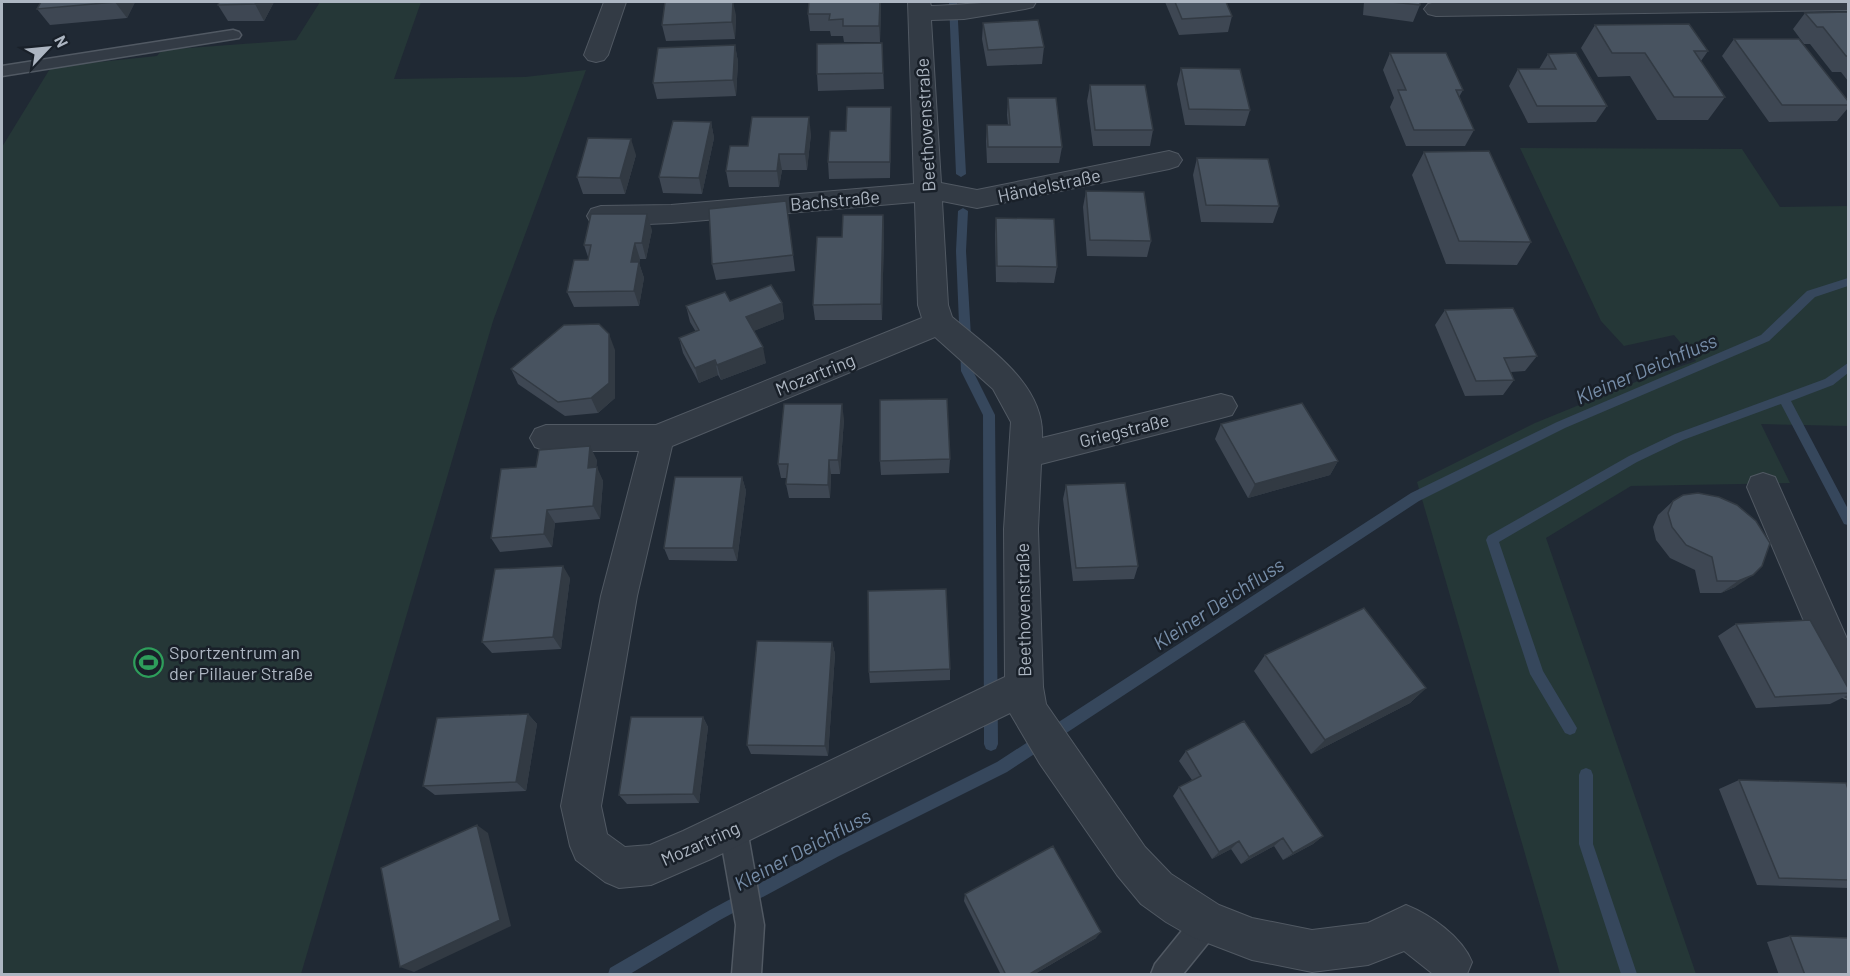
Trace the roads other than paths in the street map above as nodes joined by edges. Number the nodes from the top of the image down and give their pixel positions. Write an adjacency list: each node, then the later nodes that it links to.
1 (615, 2): 7 (street)
2 (1025, 2): 5 (street)
3 (1848, 3): 4 (street)
4 (1436, 9)
5 (936, 10): 10 (street, Beethovenstraße)
6 (233, 35): 8 (lane)
7 (596, 55)
8 (2, 71)
9 (1169, 160): 10 (street, Händelstraße)
10 (929, 192): 11 (street, Bachstraße); 12 (street, Beethovenstraße)
11 (597, 216)
12 (945, 329): 15 (street, Mozartring); 16 (street, Beethovenstraße)
13 (1221, 406): 16 (street, Griegstraße)
14 (546, 438): 15 (street, Mozartring)
15 (658, 438): 20 (street, Mozartring)
16 (1026, 455): 19 (street, Beethovenstraße)
17 (1763, 487): 18 (street)
18 (1848, 682)
19 (1007, 702): 20 (street, Mozartring); 21 (street)
20 (733, 829): 23 (lane)
21 (1207, 922): 22 (street); 24 (lane)
22 (1450, 962)
23 (747, 975)
24 (1165, 975)

